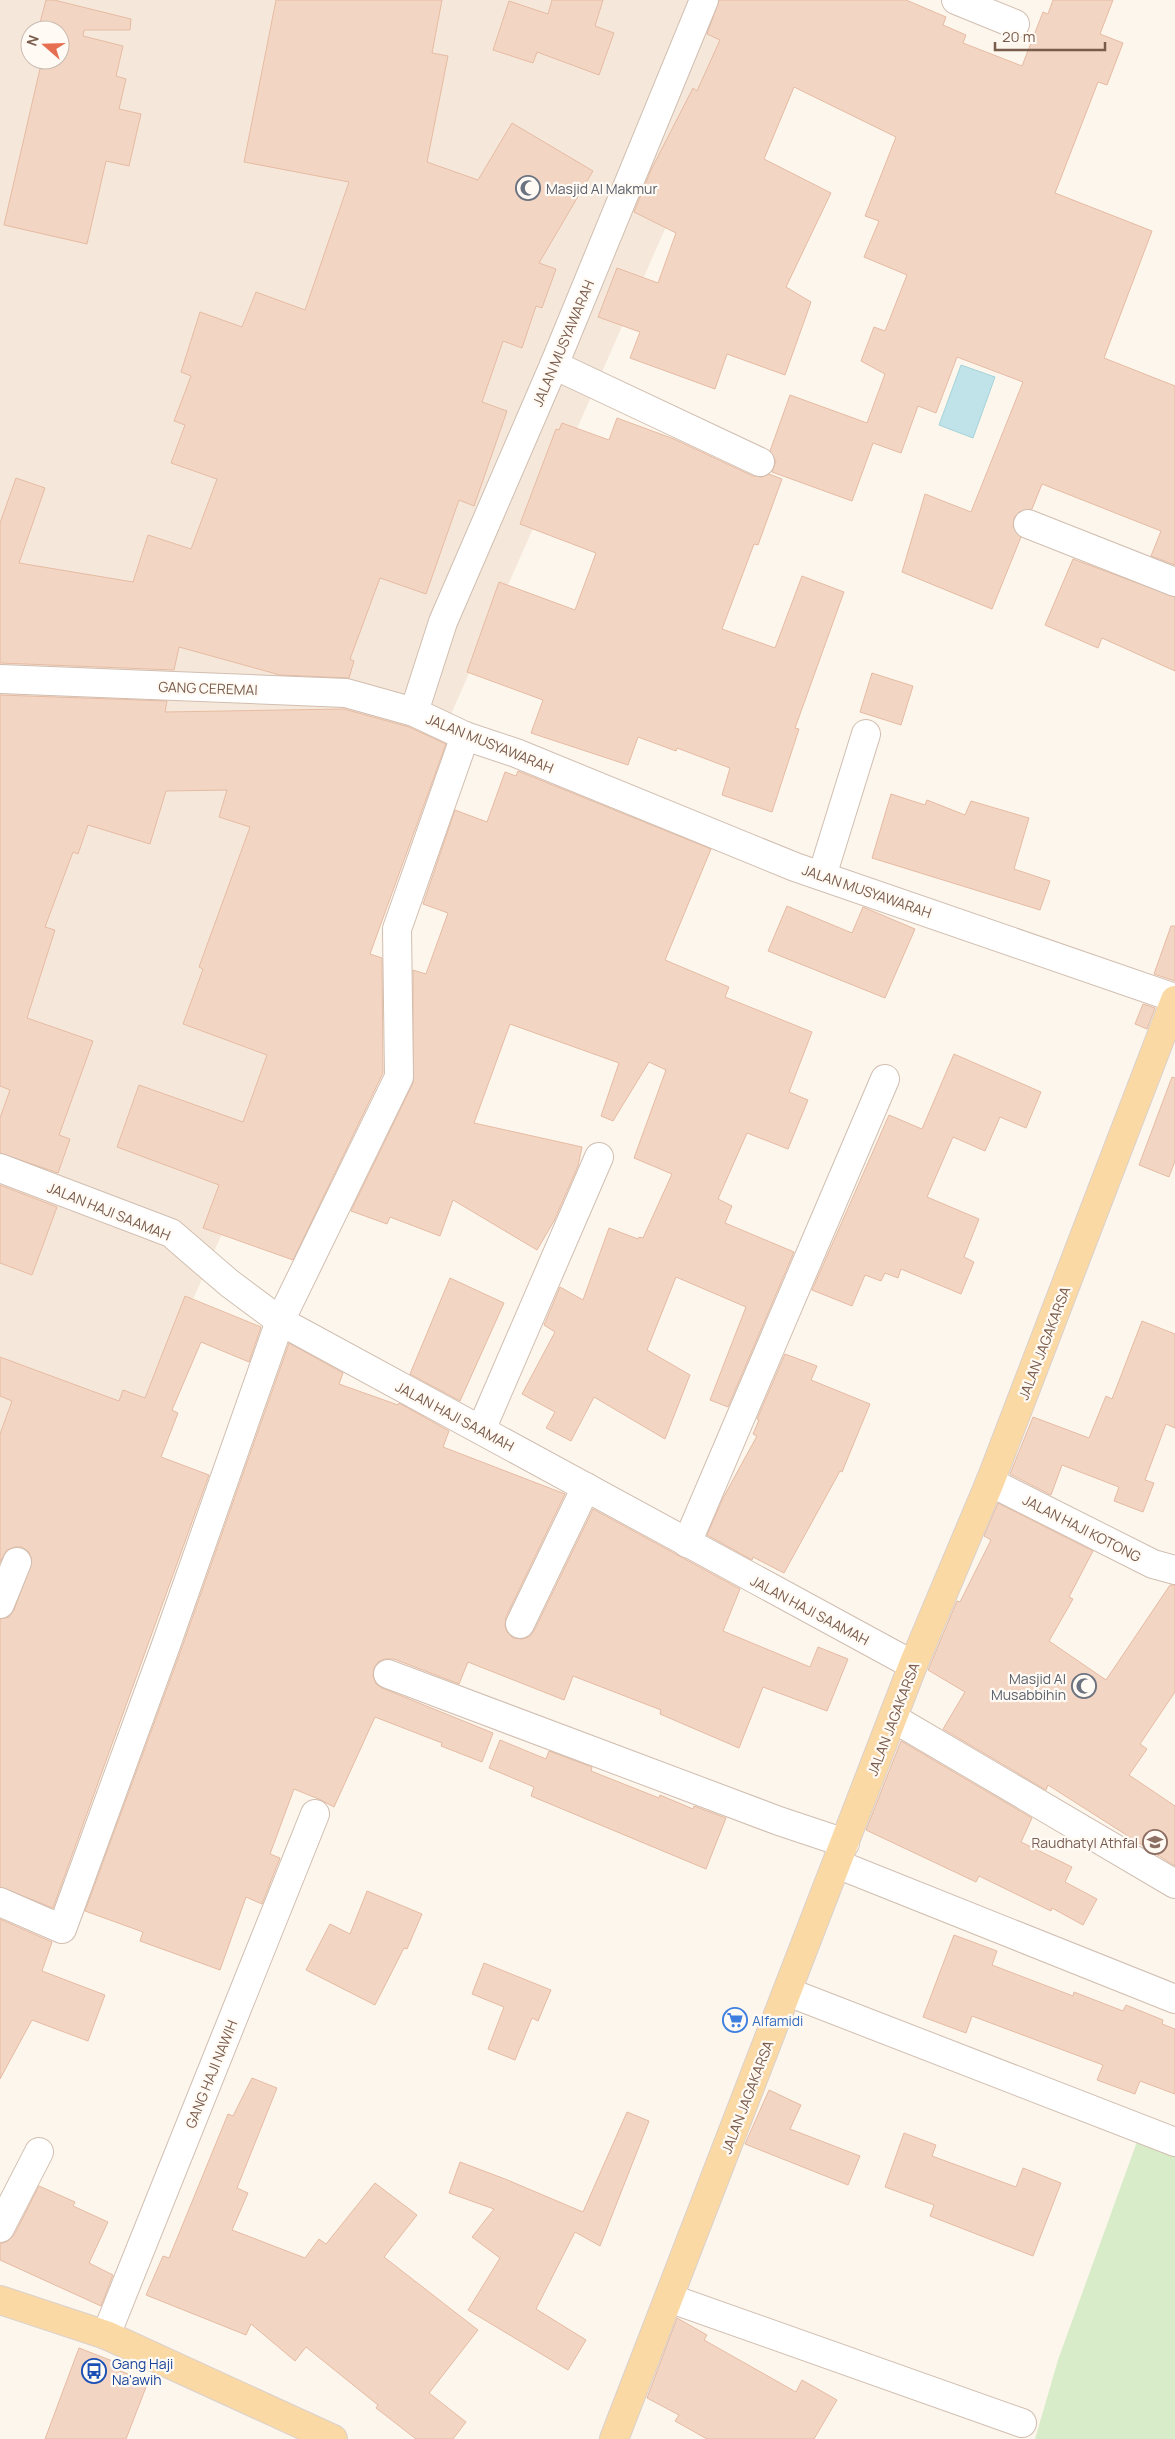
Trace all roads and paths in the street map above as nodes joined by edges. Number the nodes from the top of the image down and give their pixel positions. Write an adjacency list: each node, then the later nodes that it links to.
1 (704, 0): 4 (street, JALAN MUSYAWARAH)
2 (956, 0): 3 (street)
3 (1015, 24)
4 (554, 365): 5 (street); 9 (street, JALAN MUSYAWARAH)
5 (760, 462)
6 (1028, 524): 7 (street)
7 (1175, 582)
8 (0, 679): 9 (street, GANG CEREMAI)
9 (414, 712): 11 (street, JALAN MUSYAWARAH)
10 (866, 734): 12 (street)
11 (465, 736): 12 (street, JALAN MUSYAWARAH); 17 (street)
12 (822, 876): 13 (street, JALAN MUSYAWARAH)
13 (1175, 999): 19 (main road, JALAN JAGAKARSA)
14 (885, 1079): 21 (street)
15 (599, 1157): 18 (street)
16 (0, 1168): 17 (street, JALAN HAJI SAAMAH)
17 (280, 1321): 18 (street, JALAN HAJI SAAMAH); 32 (street)
18 (481, 1430): 20 (street, JALAN HAJI SAAMAH)
19 (990, 1482): 23 (street, JALAN HAJI KOTONG); 26 (main road, JALAN JAGAKARSA)
20 (586, 1487): 21 (street, JALAN HAJI SAAMAH); 25 (street)
21 (687, 1543): 26 (street, JALAN HAJI SAAMAH)
22 (17, 1562): 24 (street)
23 (1175, 1570)
24 (0, 1604)
25 (520, 1624)
26 (913, 1665): 28 (main road, JALAN JAGAKARSA)
27 (388, 1674): 30 (street)
28 (893, 1718): 30 (main road, JALAN JAGAKARSA); 31 (street)
29 (315, 1814): 40 (street, GANG HAJI NAWIH)
30 (841, 1853): 33 (main road, JALAN JAGAKARSA); 34 (street)
31 (1175, 1884)
32 (0, 1902)
33 (788, 1992): 35 (street); 38 (main road, JALAN JAGAKARSA)
34 (1175, 1999)
35 (1175, 2142)
36 (39, 2152): 37 (street)
37 (0, 2228)
38 (669, 2298): 41 (street); 43 (main road, JALAN JAGAKARSA)
39 (0, 2300): 40 (main road)
40 (106, 2335): 42 (main road)
41 (1022, 2423)
42 (326, 2437)
43 (614, 2439)

